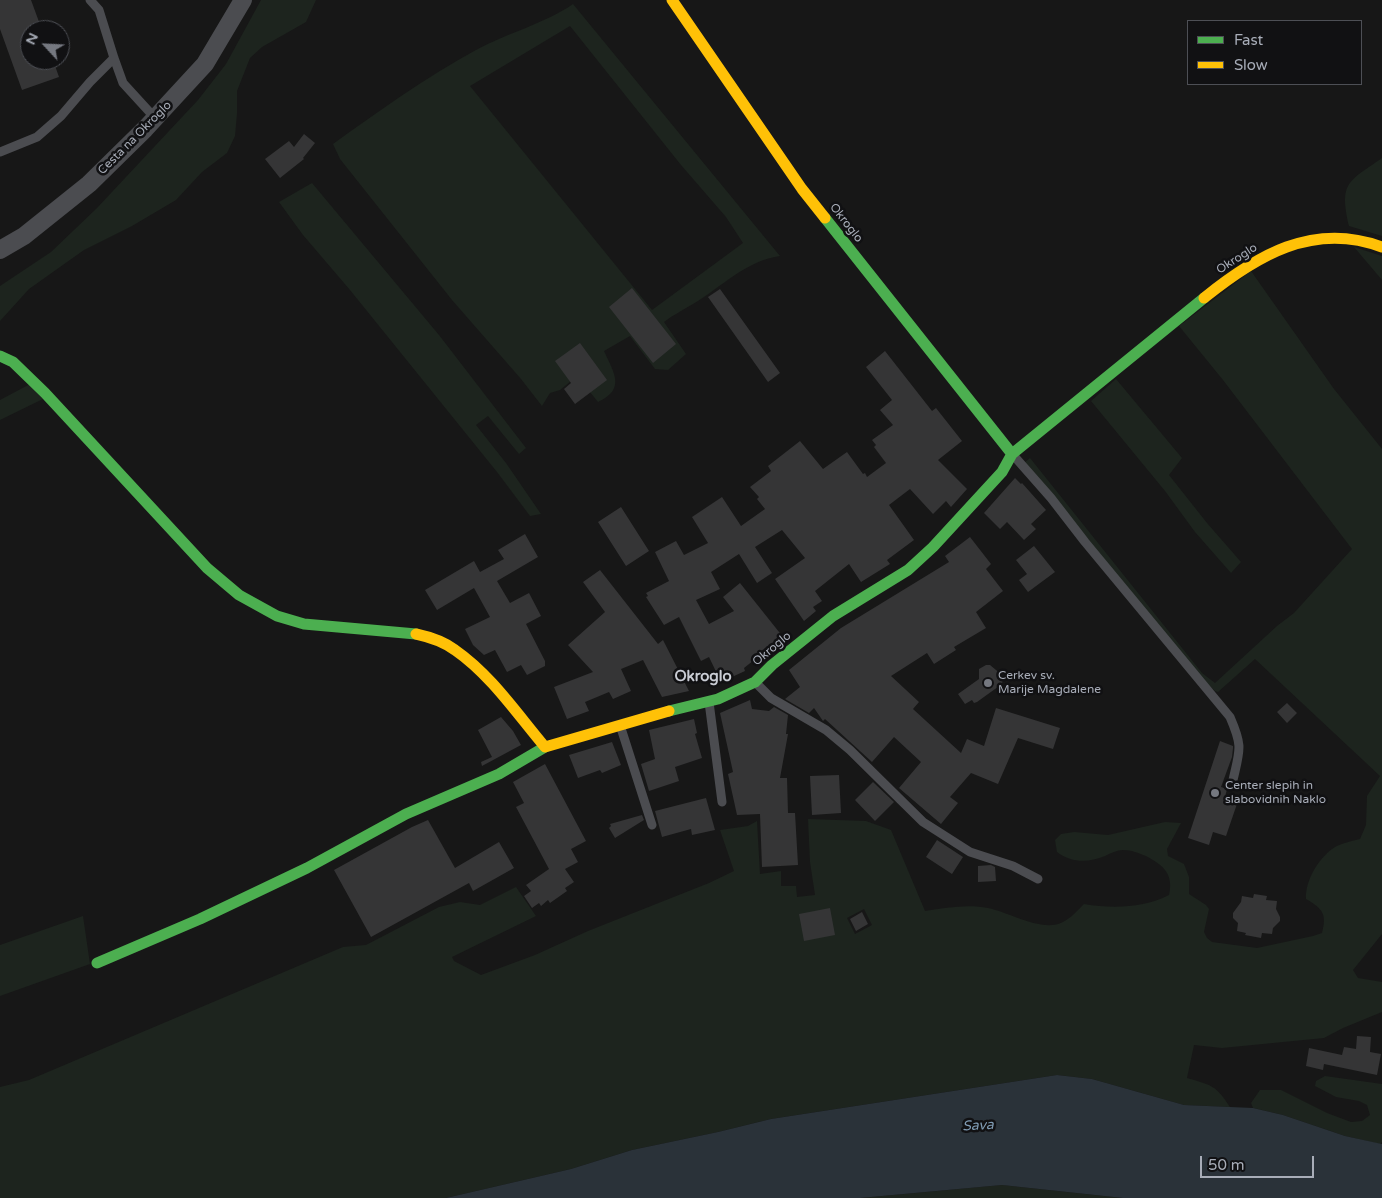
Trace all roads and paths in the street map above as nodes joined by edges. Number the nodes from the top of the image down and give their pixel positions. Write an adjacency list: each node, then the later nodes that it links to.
1 (90, 0): 4 (lane)
2 (243, 0): 5 (street, Cesta na Okroglo)
3 (672, 0): 10 (street, Okroglo)
4 (114, 58): 5 (lane); 6 (lane)
5 (155, 118): 8 (street, Cesta na Okroglo)
6 (0, 152)
7 (1382, 247): 10 (street, Okroglo)
8 (0, 250)
9 (0, 356): 14 (street)
10 (1012, 454): 11 (street, Okroglo); 15 (lane)
11 (755, 682): 12 (street, Okroglo); 18 (lane)
12 (709, 702): 13 (street, Okroglo); 16 (lane)
13 (620, 725): 14 (street, Okroglo); 17 (lane)
14 (545, 747): 19 (street, Okroglo)
15 (1233, 780)
16 (722, 802)
17 (652, 826)
18 (1038, 879)
19 (97, 963)

